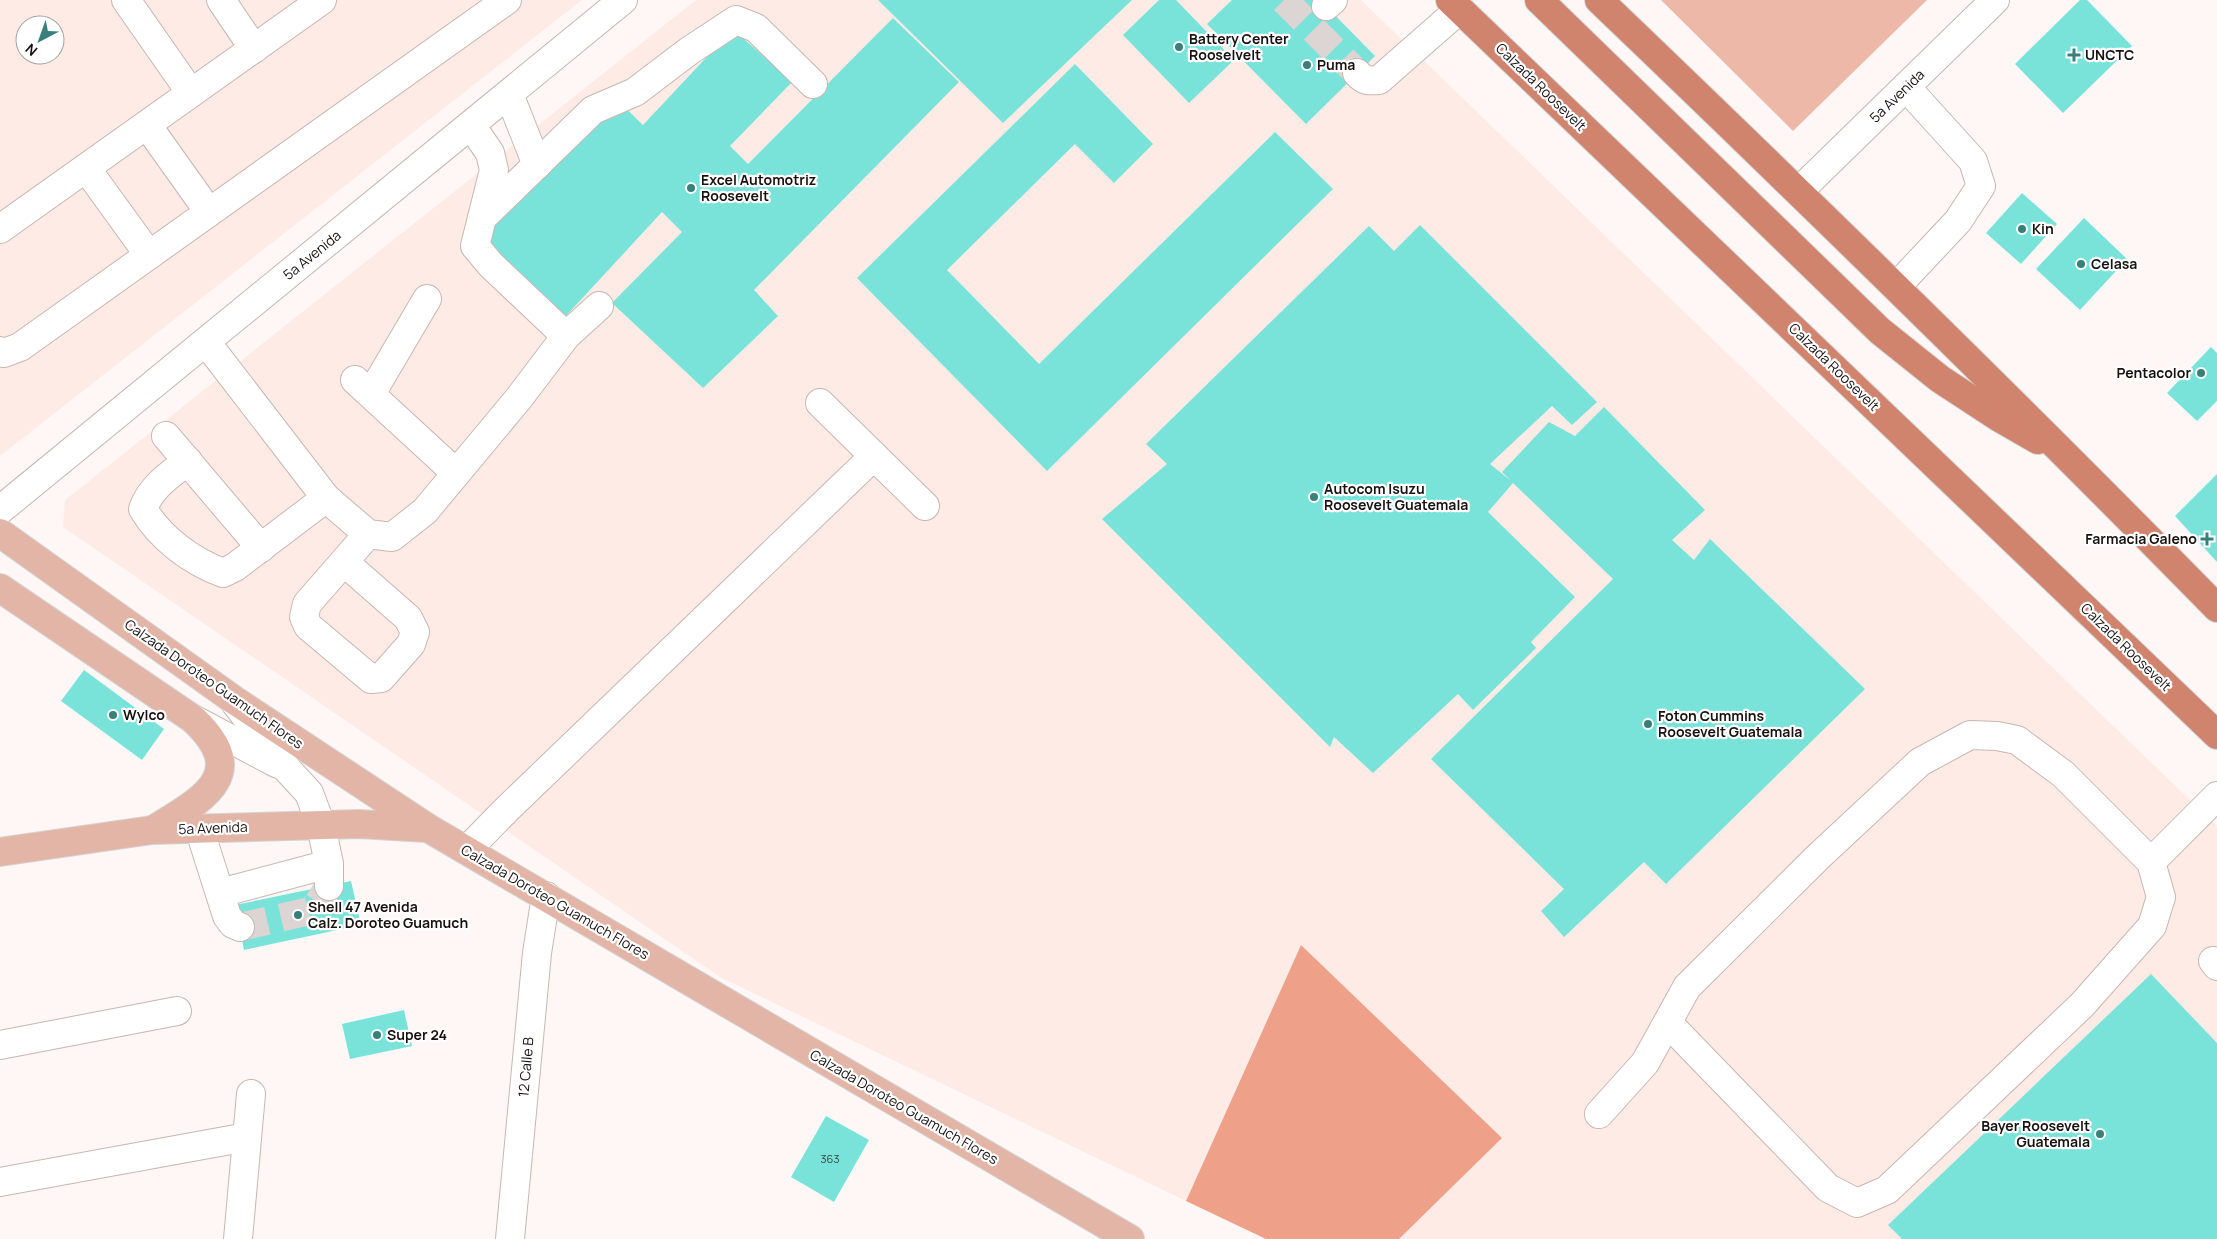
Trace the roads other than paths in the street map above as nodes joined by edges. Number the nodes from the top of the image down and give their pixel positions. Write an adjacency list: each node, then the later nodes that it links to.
1 (126, 0): 15 (street)
2 (221, 0): 11 (street)
3 (322, 0): 10 (street)
4 (507, 0): 22 (street)
5 (623, 0): 16 (street, 5a Avenida)
6 (1539, 0): 35 (highway)
7 (1599, 0): 21 (highway)
8 (1995, 0): 14 (street, 5a Avenida)
9 (1455, 5): 12 (street); 49 (highway, Calzada Roosevelt)
10 (294, 8): 11 (street)
11 (254, 49): 15 (street)
12 (1357, 74)
13 (813, 84): 19 (street)
14 (1906, 87): 21 (street, 5a Avenida); 26 (street)
15 (191, 94): 17 (street)
16 (508, 94): 18 (street, 5a Avenida); 19 (street)
17 (147, 124): 20 (street); 22 (street)
18 (471, 124): 23 (street); 30 (street, 5a Avenida)
19 (537, 166): 23 (street)
20 (86, 168): 24 (street); 25 (street)
21 (1798, 191): 26 (highway)
22 (209, 212): 25 (street)
23 (482, 218): 29 (street)
24 (0, 229)
25 (149, 255): 31 (street)
26 (1896, 287): 35 (highway)
27 (427, 299): 37 (street)
28 (599, 306): 29 (street)
29 (566, 336): 37 (street)
30 (206, 342): 38 (street); 40 (street, 5a Avenida)
31 (0, 351)
32 (820, 403): 34 (street)
33 (166, 436): 36 (street)
34 (874, 456): 39 (street); 56 (street)
35 (2072, 460): 46 (highway)
36 (188, 462): 43 (street); 43 (street)
37 (456, 473): 42 (street)
38 (326, 498): 42 (street); 43 (street)
39 (925, 506)
40 (0, 510)
41 (0, 533): 47 (main road, Calzada Doroteo Guamuch Flores)
42 (368, 534): 44 (street)
43 (261, 548)
44 (344, 562)
45 (0, 588): 48 (main road)
46 (2217, 608)
47 (234, 700): 50 (street); 54 (main road, Calzada Doroteo Guamuch Flores)
48 (193, 719): 50 (street); 55 (main road)
49 (2217, 735)
50 (286, 768): 52 (street)
51 (2217, 796): 58 (street)
52 (320, 825): 53 (main road, 5a Avenida); 54 (main road, 5a Avenida); 59 (street)
53 (199, 828): 55 (main road, 5a Avenida); 59 (street)
54 (428, 828): 56 (main road, Calzada Doroteo Guamuch Flores)
55 (152, 830): 57 (main road, 5a Avenida)
56 (467, 850): 60 (main road, Calzada Doroteo Guamuch Flores)
57 (0, 852)
58 (2151, 862): 63 (street); 63 (street)
59 (220, 894): 61 (street)
60 (546, 896): 70 (street, 12 Calle B); 71 (main road, Calzada Doroteo Guamuch Flores)
61 (240, 927)
62 (178, 1011): 64 (street)
63 (1668, 1023): 66 (street)
64 (0, 1045)
65 (251, 1094): 67 (street)
66 (1599, 1114)
67 (247, 1137): 68 (street); 69 (street)
68 (0, 1182)
69 (238, 1239)
70 (510, 1239)
71 (1130, 1239)

